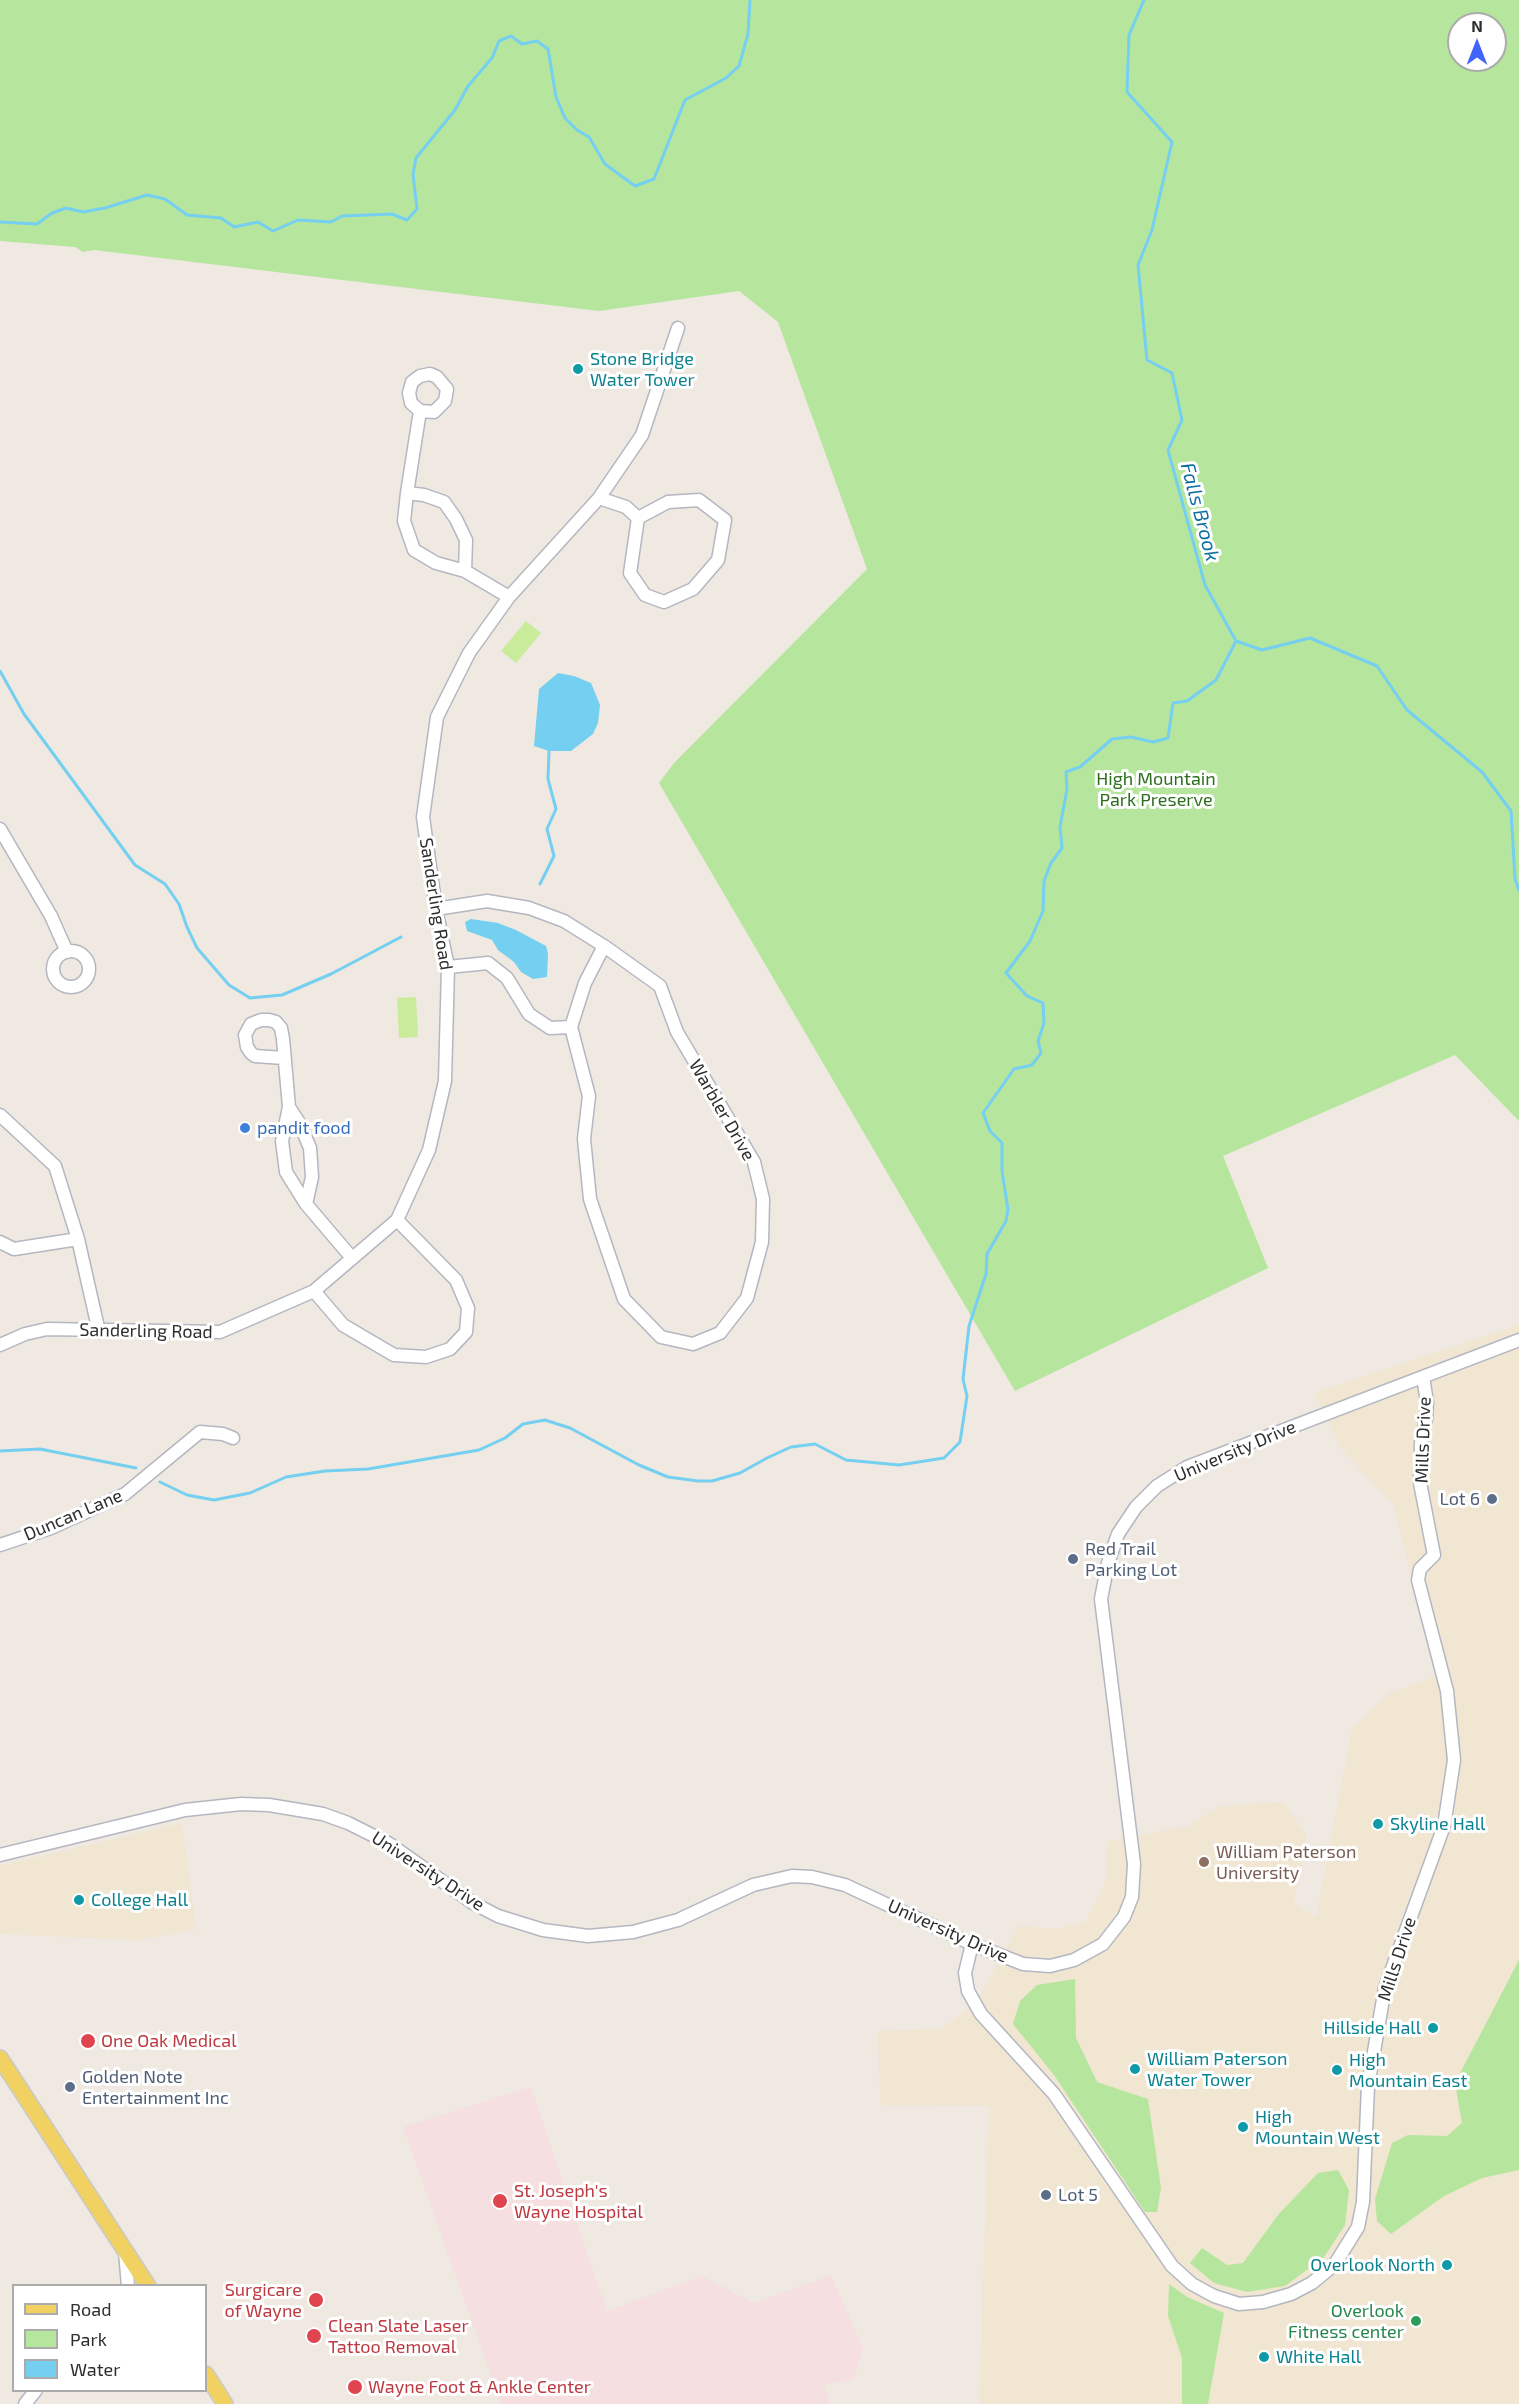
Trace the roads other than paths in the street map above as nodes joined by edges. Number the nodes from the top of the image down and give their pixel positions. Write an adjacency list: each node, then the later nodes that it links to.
1 (678, 328): 4 (street, Sanderling Road)
2 (420, 411): 3 (street)
3 (406, 493): 6 (street); 6 (street)
4 (599, 498): 5 (street); 7 (street, Sanderling Road)
5 (638, 518): 5 (street)
6 (465, 571): 7 (street)
7 (508, 597): 9 (street, Sanderling Road)
8 (0, 829): 11 (street)
9 (436, 909): 10 (street, Warbler Drive); 12 (street, Sanderling Road)
10 (604, 946): 13 (street); 13 (street, Warbler Drive)
11 (66, 952)
12 (448, 967): 13 (street); 18 (street, Sanderling Road)
13 (571, 1027)
14 (284, 1058): 15 (street)
15 (289, 1107): 17 (street); 17 (street)
16 (0, 1115): 19 (street)
17 (306, 1203): 21 (street)
18 (397, 1220): 21 (street, Sanderling Road); 22 (street)
19 (78, 1239): 20 (street); 23 (street)
20 (0, 1242)
21 (352, 1258): 22 (street, Sanderling Road)
22 (314, 1291): 23 (street, Sanderling Road)
23 (99, 1332): 25 (street, Sanderling Road)
24 (1519, 1340): 26 (street, University Drive)
25 (0, 1345)
26 (1423, 1377): 30 (street, University Drive); 30 (street, Mills Drive)
27 (233, 1438): 28 (street, Duncan Lane)
28 (0, 1545)
29 (0, 1856): 30 (street, University Drive)
30 (972, 1944)
31 (0, 2058): 32 (main road)
32 (125, 2250): 33 (street); 34 (main road)
33 (128, 2284)
34 (147, 2284)
35 (207, 2376): 38 (main road)
36 (35, 2392): 37 (street)
37 (25, 2404)
38 (225, 2404)

